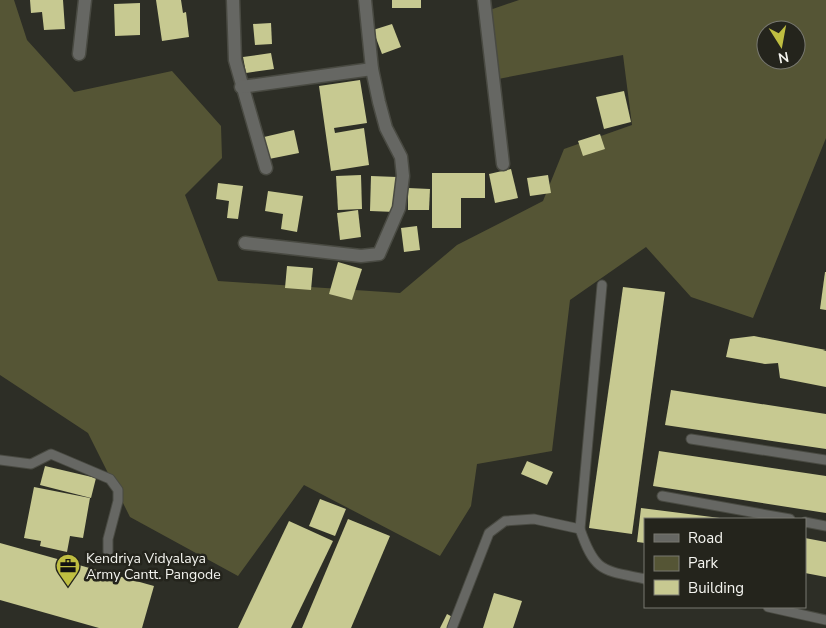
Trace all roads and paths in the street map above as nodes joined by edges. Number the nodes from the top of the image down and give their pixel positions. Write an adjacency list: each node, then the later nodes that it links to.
1 (85, 0): 5 (street)
2 (234, 0): 7 (street)
3 (365, 0): 6 (street)
4 (484, 0): 8 (street)
5 (79, 54)
6 (372, 69): 7 (street); 10 (street)
7 (241, 87): 9 (street)
8 (503, 164)
9 (266, 168)
10 (245, 243)
11 (602, 285): 19 (lane)
12 (692, 439): 14 (lane)
13 (0, 460): 20 (lane)
14 (826, 460)
15 (662, 496): 16 (lane)
16 (784, 518)
17 (806, 522): 18 (lane)
18 (826, 526)
19 (580, 529): 21 (lane); 24 (lane)
20 (108, 552)
21 (644, 579)
22 (772, 608): 23 (lane)
23 (826, 620)
24 (452, 628)

